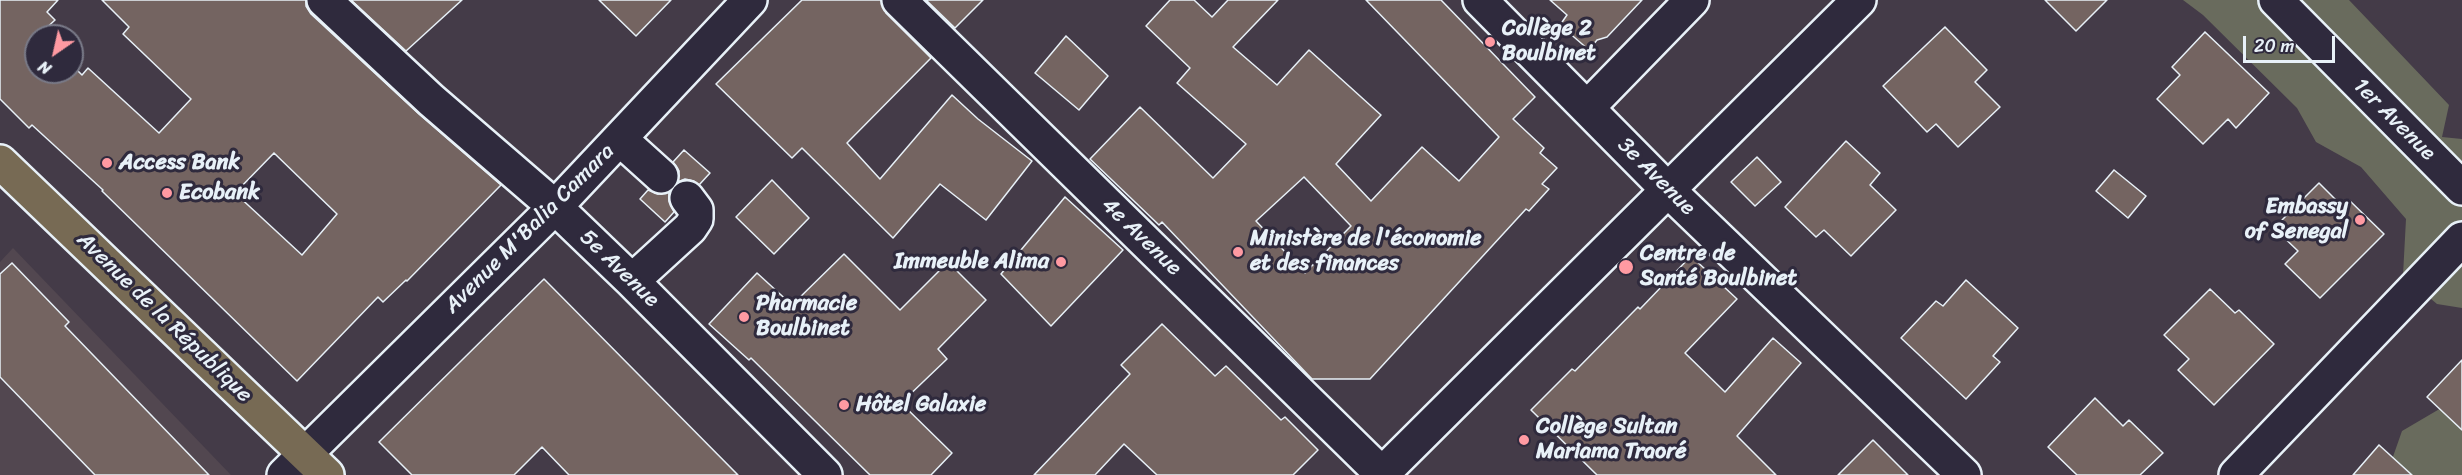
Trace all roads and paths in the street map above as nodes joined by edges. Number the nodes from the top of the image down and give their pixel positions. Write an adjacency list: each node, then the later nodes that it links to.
1 (324, 0): 15 (street, 5e Avenue)
2 (750, 0): 9 (street, Avenue M'Balia Camara)
3 (899, 0): 20 (street, 4e Avenue)
4 (1480, 0): 8 (street, 3e Avenue)
5 (1692, 0): 8 (street)
6 (2276, 0): 12 (street, 1er Avenue)
7 (1854, 2): 13 (street)
8 (1587, 108): 13 (street, 3e Avenue)
9 (620, 140): 11 (street); 15 (street, Avenue M'Balia Camara)
10 (0, 162): 18 (main road, Avenue de la République)
11 (661, 176)
12 (2462, 189)
13 (1669, 190): 20 (street); 21 (street, 3e Avenue)
14 (687, 198): 17 (street)
15 (555, 207): 17 (street, 5e Avenue); 18 (street, Avenue M'Balia Camara)
16 (2462, 238): 22 (street)
17 (632, 281): 19 (street, 5e Avenue)
18 (306, 468)
19 (825, 475)
20 (1382, 475)
21 (1964, 475)
22 (2236, 475)

